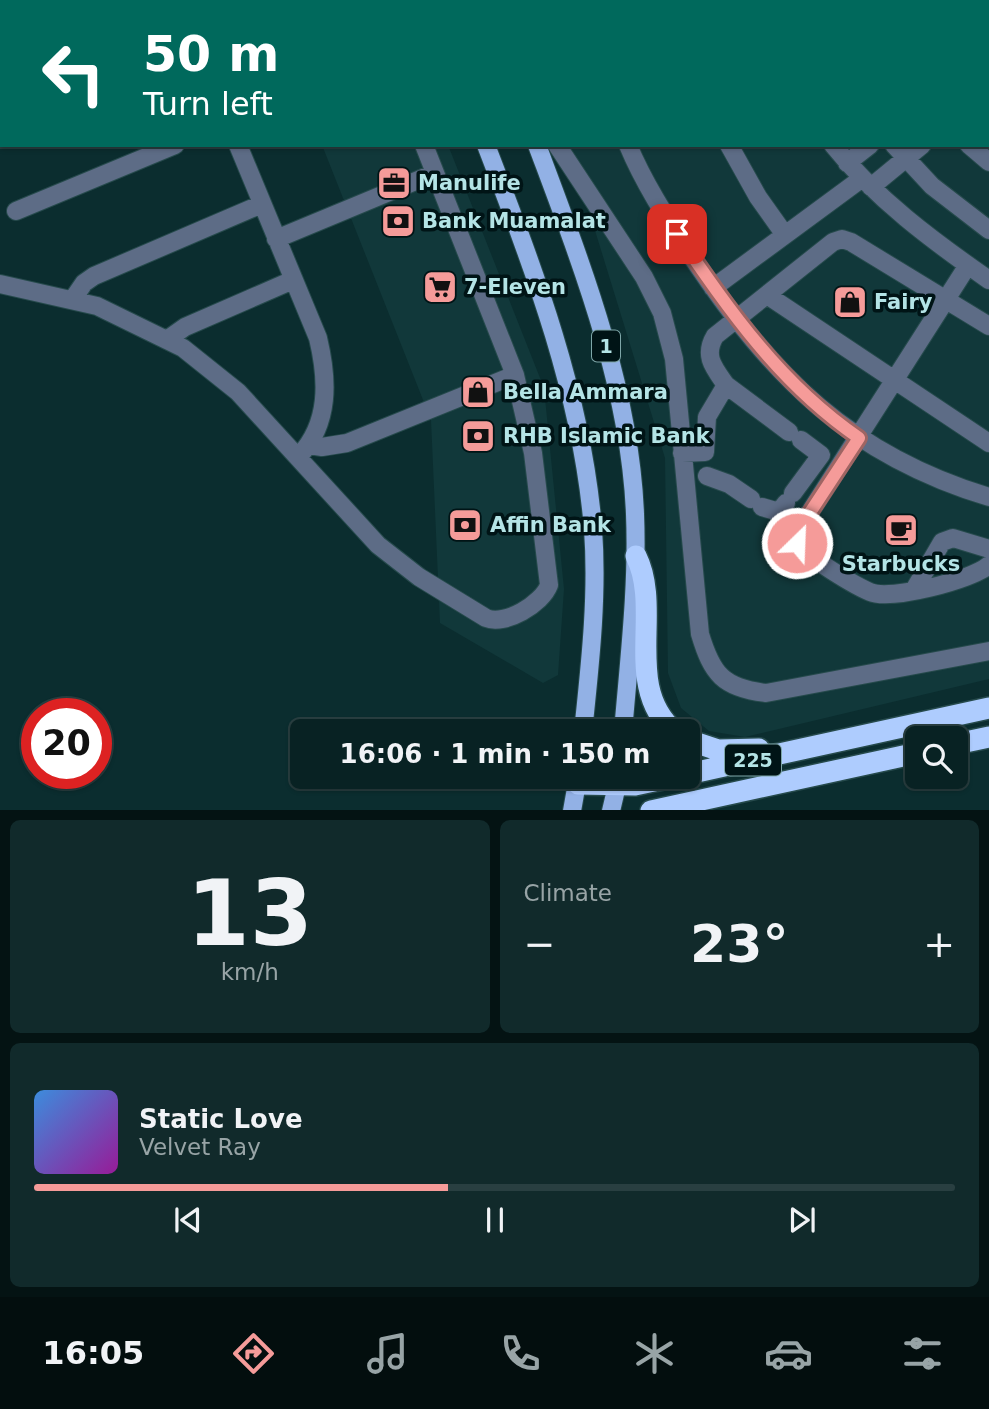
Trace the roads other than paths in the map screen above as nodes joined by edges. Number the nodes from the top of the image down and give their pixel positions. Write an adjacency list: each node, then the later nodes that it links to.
1 (170, 147): 18 (street)
2 (240, 147): 17 (street)
3 (425, 147): 15 (street)
4 (487, 147): 48 (main road, 1)
5 (538, 147): 43 (main road, 1)
6 (558, 147): 39 (street)
7 (629, 147): 26 (street)
8 (730, 147): 20 (street)
9 (835, 147): 14 (street)
10 (868, 147): 14 (street)
11 (971, 147): 13 (street)
12 (900, 152): 16 (street); 19 (street)
13 (989, 162)
14 (848, 163): 16 (street)
15 (435, 173): 21 (street); 33 (street)
16 (866, 183): 20 (street); 22 (street)
17 (262, 204): 21 (street); 28 (street)
18 (16, 211)
19 (989, 230)
20 (785, 235): 26 (street)
21 (276, 239): 23 (street)
22 (968, 265): 24 (street); 29 (street)
23 (293, 279): 32 (street); 38 (street)
24 (989, 280)
25 (0, 284): 28 (street)
26 (713, 288): 30 (street)
27 (767, 295): 29 (street); 30 (street); 34 (street)
28 (73, 299): 32 (street)
29 (945, 301): 31 (street); 34 (street)
30 (736, 320): 35 (street); 36 (street)
31 (989, 326)
32 (168, 339): 38 (street)
33 (515, 375): 38 (street); 38 (street)
34 (895, 381): 36 (street); 37 (street)
35 (726, 385): 39 (street); 40 (street)
36 (859, 438): 41 (street); 45 (street)
37 (989, 443)
38 (304, 450)
39 (682, 453): 46 (street)
40 (707, 476)
41 (989, 497)
42 (989, 549): 45 (street)
43 (636, 556): 49 (main road, 1); 50 (highway)
44 (989, 565): 45 (street)
45 (914, 590)
46 (989, 651)
47 (989, 708): 54 (highway, 225)
48 (584, 719)
49 (623, 719)
50 (665, 719)
51 (989, 737): 52 (highway)
52 (968, 741)
53 (700, 744): 54 (highway)
54 (817, 746): 57 (highway, 225)
55 (905, 756): 56 (highway, 225)
56 (842, 769): 62 (highway, 225); 63 (highway)
57 (700, 771)
58 (576, 789): 60 (main road)
59 (617, 789): 61 (main road)
60 (572, 810)
61 (611, 810)
62 (651, 810)
63 (701, 810)

